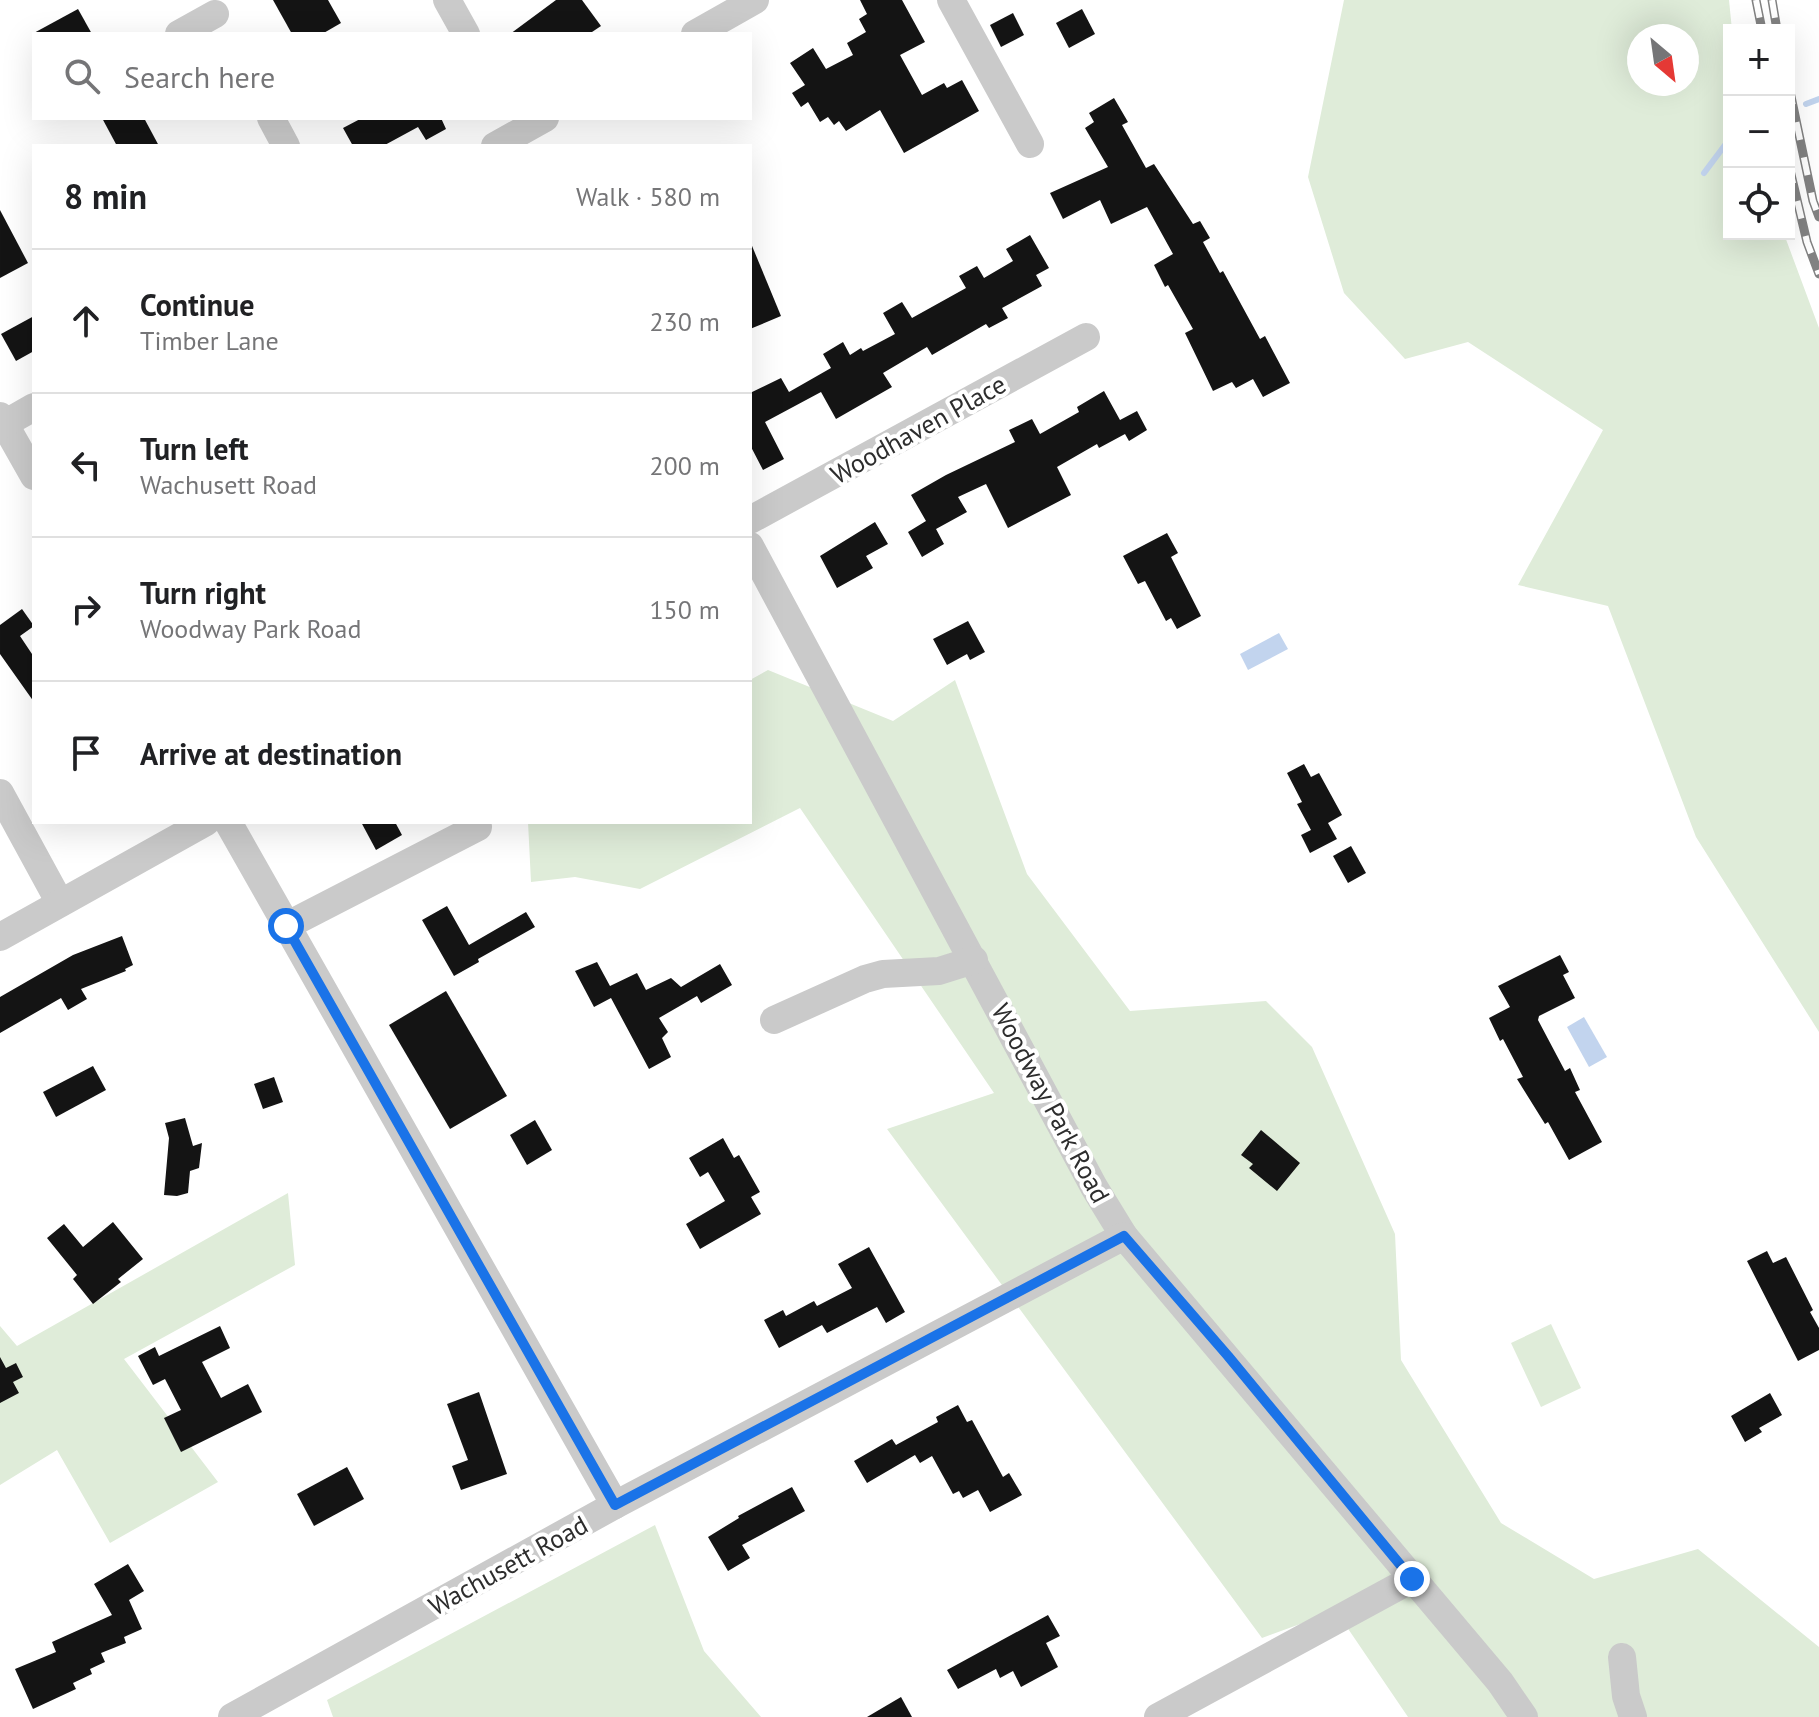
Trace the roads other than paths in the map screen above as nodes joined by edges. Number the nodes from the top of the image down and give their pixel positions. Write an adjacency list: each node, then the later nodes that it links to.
1 (447, 0): 6 (street)
2 (755, 0): 7 (street)
3 (951, 0): 13 (street)
4 (216, 16): 5 (street)
5 (183, 32)
6 (465, 32)
7 (699, 32)
8 (272, 120): 11 (street)
9 (541, 120): 10 (street)
10 (520, 132): 12 (street)
11 (285, 144)
12 (499, 144)
13 (1030, 144)
14 (1086, 337): 18 (street, Woodhaven Place)
15 (32, 408): 16 (street)
16 (2, 420): 17 (street)
17 (32, 472)
18 (752, 519)
19 (752, 550): 27 (street, Woodway Park Road)
20 (0, 793): 24 (street)
21 (202, 824): 24 (street)
22 (229, 824): 25 (street)
23 (476, 824): 25 (street)
24 (60, 903): 26 (street)
25 (286, 926): 30 (street)
26 (0, 937)
27 (974, 960): 28 (street); 29 (street, Woodway Park Road)
28 (774, 1020)
29 (1124, 1236): 30 (street, Wachusett Road); 31 (street, Woodway Park Road)
30 (615, 1505): 33 (street, Wachusett Road)
31 (1412, 1579): 34 (street); 35 (street, Woodway Park Road)
32 (1622, 1657): 36 (street)
33 (232, 1717)
34 (1158, 1717)
35 (1524, 1717)
36 (1633, 1717)

